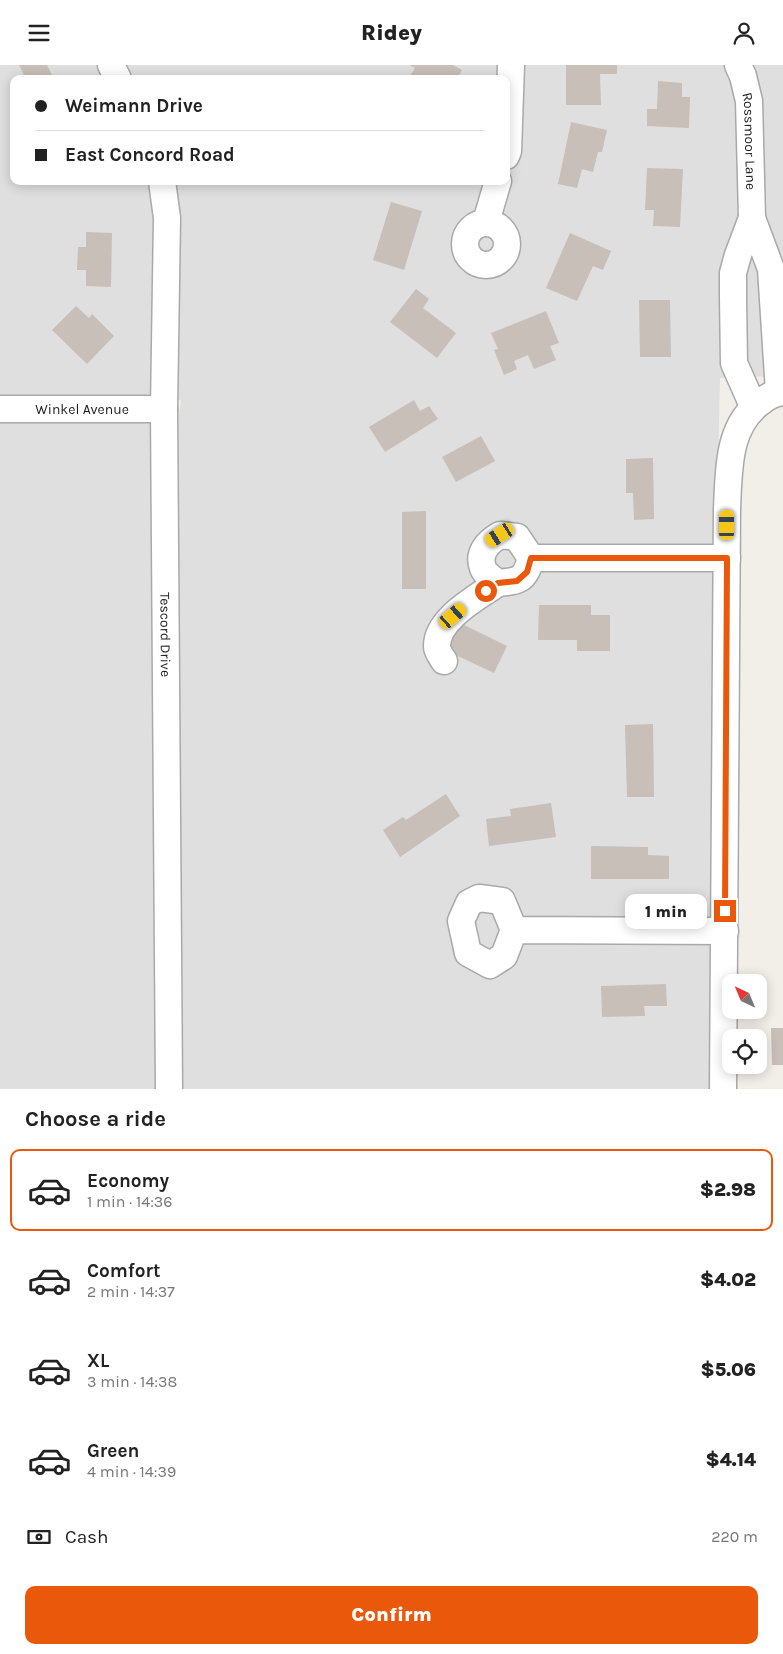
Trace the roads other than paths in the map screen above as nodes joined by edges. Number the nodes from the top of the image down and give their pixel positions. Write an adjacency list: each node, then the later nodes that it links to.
1 (511, 65): 3 (street)
2 (738, 65): 6 (street, Rossmoor Lane)
3 (510, 94)
4 (163, 185): 12 (street, Tescord Drive)
5 (497, 185): 7 (street)
6 (752, 218): 8 (street, Rossmoor Lane); 9 (street, Rossmoor Lane)
7 (486, 222)
8 (734, 363): 10 (street, Rossmoor Lane); 13 (street, Rossmoor Lane)
9 (781, 392): 10 (street)
10 (753, 407): 13 (street)
11 (0, 409): 12 (street, Winkel Avenue)
12 (164, 409): 20 (street, Tescord Drive)
13 (729, 466): 15 (street)
14 (531, 558): 15 (street); 16 (street); 16 (street)
15 (727, 558): 19 (street)
16 (498, 583): 17 (street)
17 (444, 661)
18 (514, 930): 19 (street)
19 (725, 931): 21 (street)
20 (169, 1089)
21 (723, 1089)

